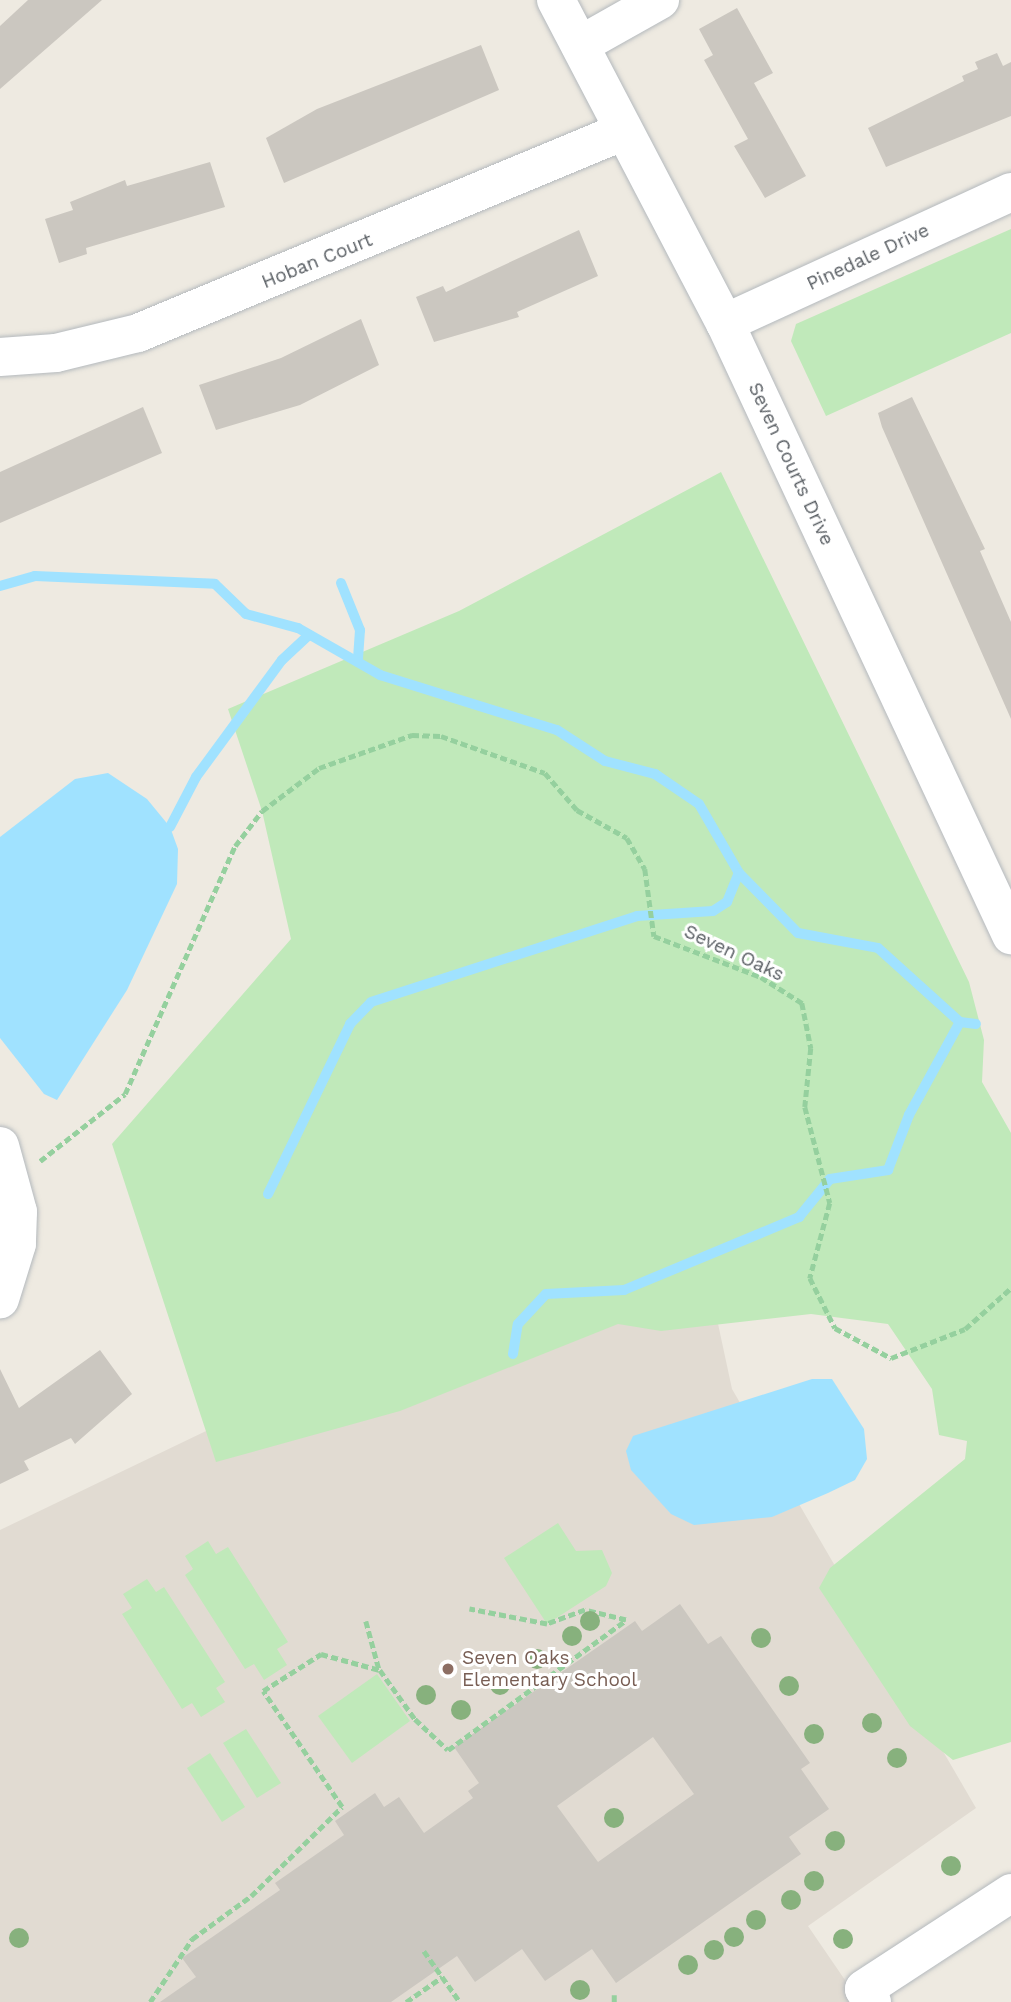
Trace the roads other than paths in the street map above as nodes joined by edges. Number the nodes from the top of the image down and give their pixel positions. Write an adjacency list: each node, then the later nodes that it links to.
1 (556, 0): 3 (street, Seven Courts Drive)
2 (660, 0): 3 (street)
3 (580, 45): 4 (street, Seven Courts Drive)
4 (624, 131): 6 (street, Seven Courts Drive); 7 (street, Hoban Court)
5 (1011, 192): 6 (street, Pinedale Drive)
6 (725, 323): 8 (street, Seven Courts Drive)
7 (0, 357)
8 (1011, 934)
9 (6, 1163): 10 (street)
10 (0, 1299)
11 (1011, 1893): 12 (street)
12 (872, 2002)

